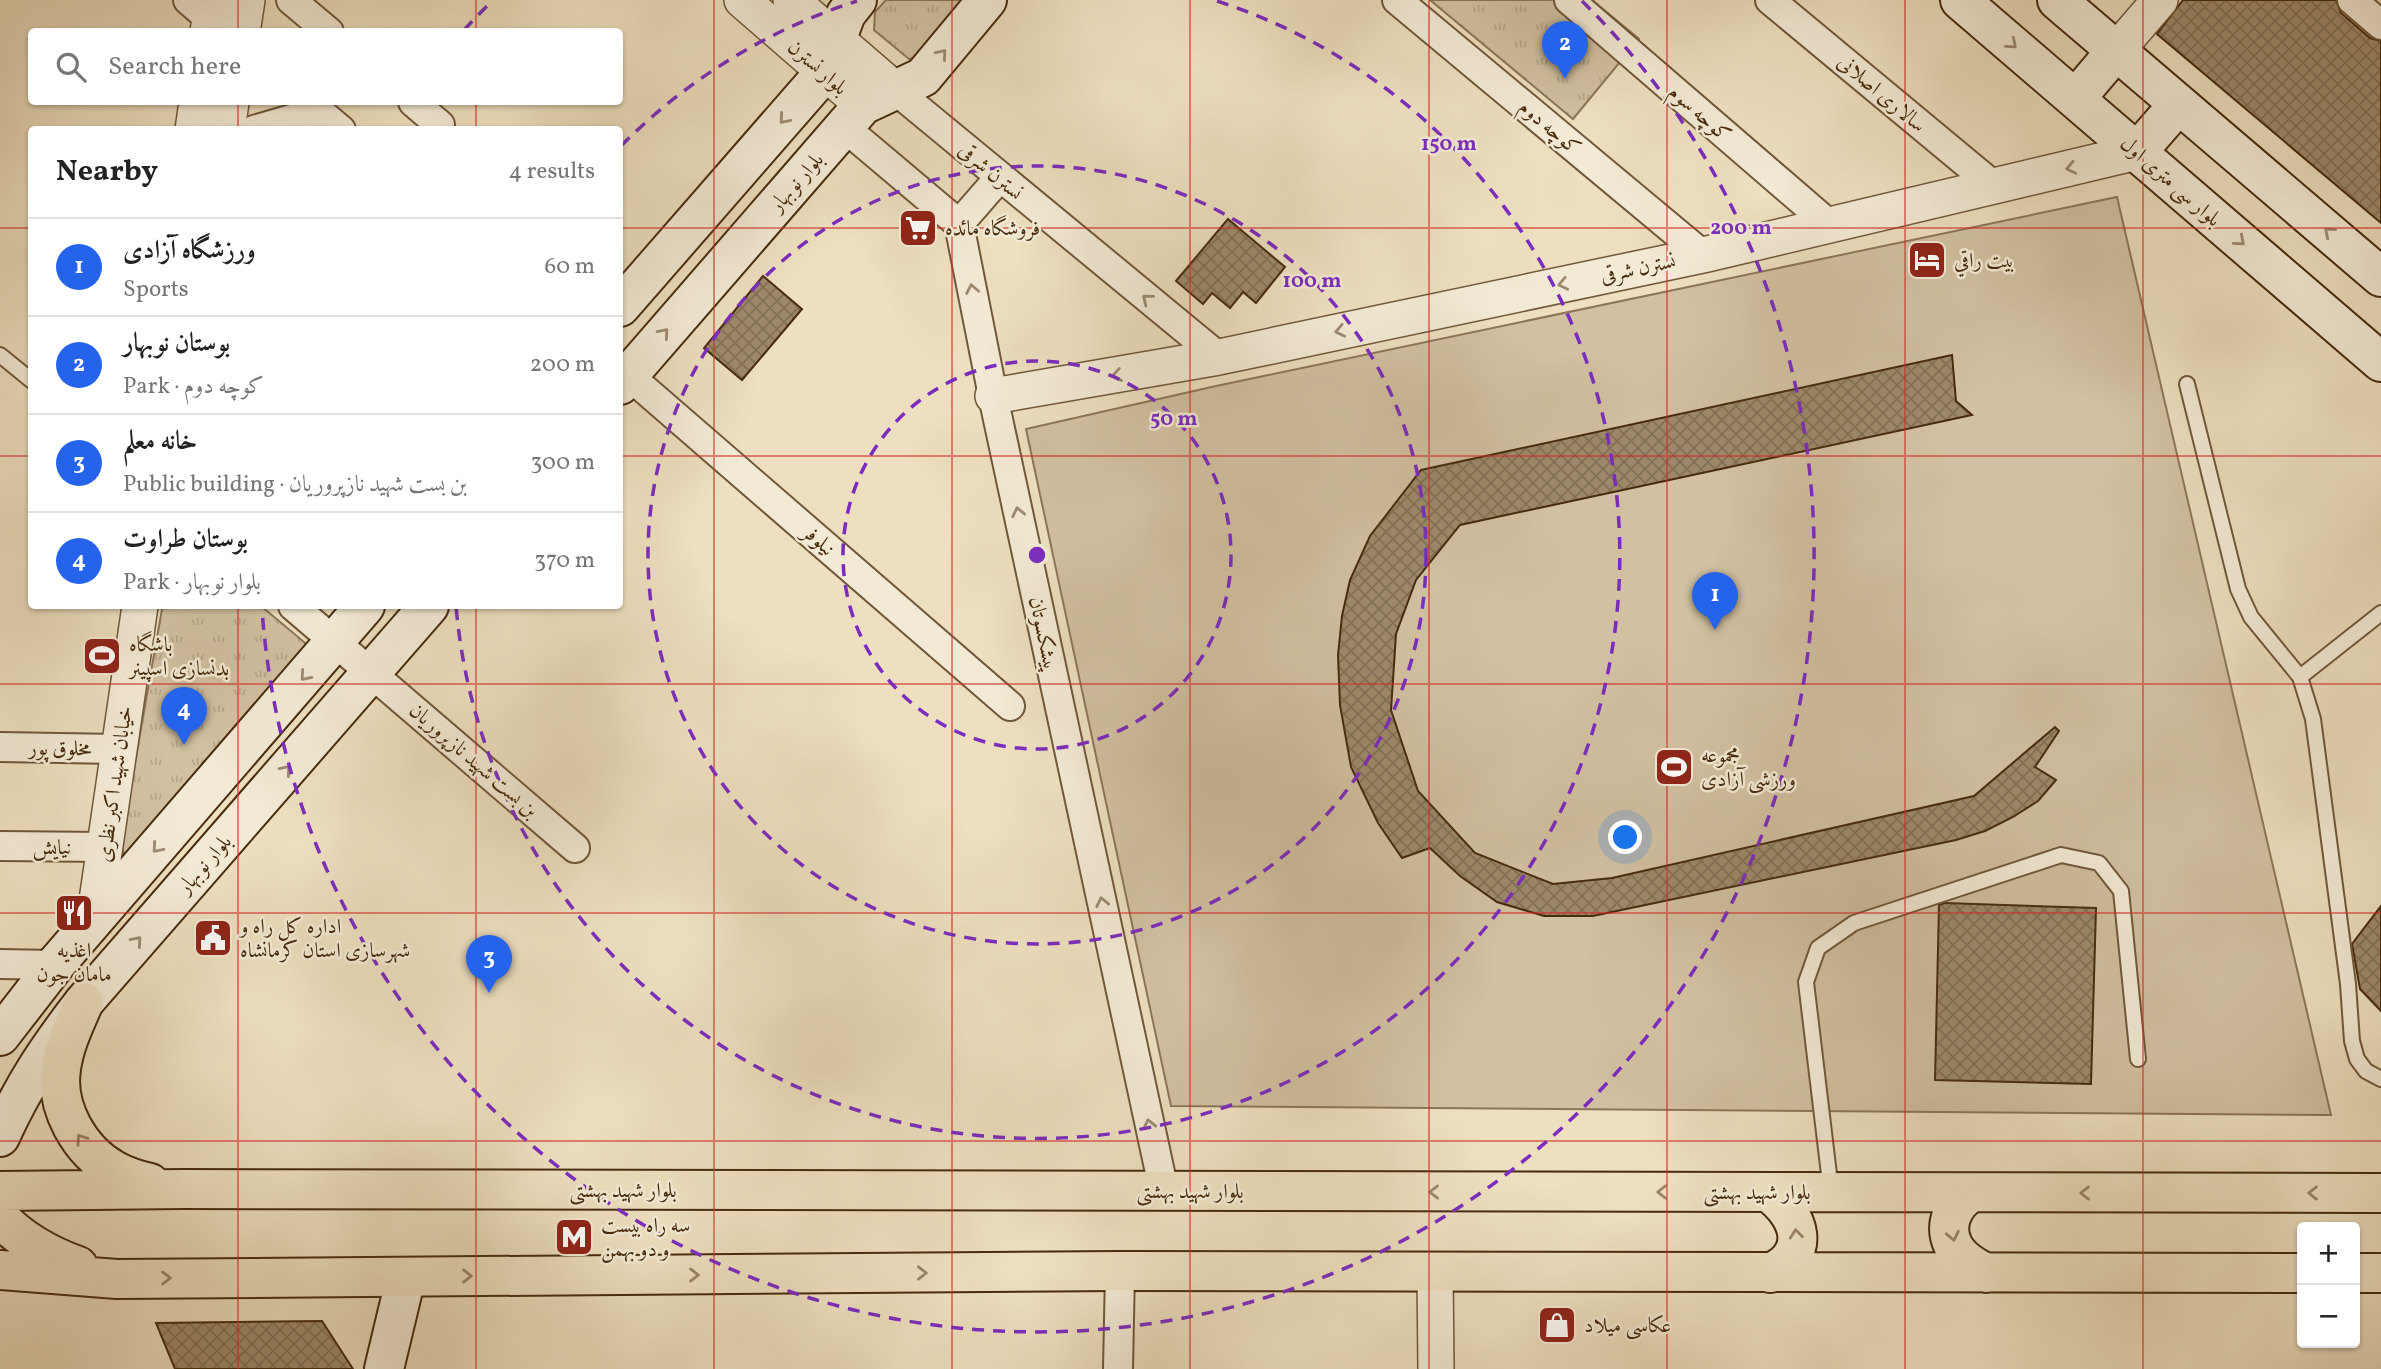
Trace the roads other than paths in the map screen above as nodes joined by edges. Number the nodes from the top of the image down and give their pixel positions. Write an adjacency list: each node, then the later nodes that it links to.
1 (247, 0): 15 (street)
2 (291, 0): 16 (street)
3 (742, 0): 18 (street, بلوار نسترن)
4 (790, 0): 18 (street, بلوار نسترن)
5 (858, 0): 18 (main road)
6 (987, 0): 25 (main road, بلوار نوبهار, one-way to 6)
7 (1397, 0): 36 (street, کوچه دوم)
8 (1569, 0): 35 (street, کوچه سوم)
9 (1770, 0): 33 (street, سالاری اصلانی)
10 (1960, 0): 19 (main road, بلوار سی متری اول, one-way to 19)
11 (2057, 0): 17 (main road)
12 (2160, 0): 17 (street)
13 (2352, 0): 14 (street)
14 (2381, 25)
15 (243, 28)
16 (324, 28)
17 (2116, 51): 19 (main road); 23 (main road)
18 (830, 56): 25 (street, بلوار نسترن); 38 (main road, one-way to 38)
19 (2076, 98): 31 (main road, بلوار سی متری اول)
20 (197, 105): 26 (street)
21 (231, 105): 27 (street)
22 (417, 105): 30 (street)
23 (2178, 105): 31 (main road); 37 (main road, one-way to 23)
24 (313, 106): 28 (street); 29 (street)
25 (867, 107): 32 (street, نسترن شرقی); 34 (street); 42 (main road, بلوار نوبهار, one-way to 25)
26 (194, 126)
27 (228, 126)
28 (264, 126)
29 (336, 126)
30 (439, 126)
31 (2137, 152): 33 (street, نسترن شرقی, one-way to 33); 41 (main road, بلوار سی متری اول, one-way to 41)
32 (999, 178): 34 (street); 40 (street, نسترن شرقی, one-way to 32)
33 (1994, 186): 35 (street, نسترن شرقی)
34 (959, 225): 46 (street, پیشکسوتان, one-way to 34)
35 (1830, 225): 36 (street, نسترن شرقی)
36 (1703, 255): 40 (street, نسترن شرقی, one-way to 40)
37 (2381, 277)
38 (623, 303)
39 (0, 355): 44 (lane)
40 (1219, 357): 46 (street, نسترن شرقی, one-way to 46)
41 (2381, 362)
42 (623, 375)
43 (623, 377): 55 (street, نیلوفر)
44 (28, 378)
45 (2187, 384): 54 (lane)
46 (993, 396): 71 (street, پیشکسوتان, one-way to 46)
47 (140, 609): 57 (street, خیابان شهید اکبر نظری)
48 (297, 609): 52 (street, بن بست شهید نازپروریان)
49 (362, 609): 52 (main road)
50 (426, 609): 53 (main road, بلوار نوبهار)
51 (2381, 613): 54 (lane)
52 (335, 641): 53 (street, بن بست شهید نازپروریان); 61 (main road, one-way to 61)
53 (372, 672): 60 (street, بن بست شهید نازپروریان); 64 (main road, بلوار نوبهار, one-way to 53)
54 (2300, 677): 67 (lane)
55 (1010, 706)
56 (0, 747): 57 (street, مخلوق پور)
57 (119, 749): 59 (street, خیابان شهید اکبر نظری)
58 (0, 846): 59 (street, نیایش)
59 (105, 847): 61 (street, خیابان شهید اکبر نظری)
60 (575, 848)
61 (94, 921): 63 (main road)
62 (0, 964): 63 (street)
63 (55, 965): 65 (main road)
64 (84, 1002): 68 (main road, بلوار نوبهار); 69 (main road, one-way to 64)
65 (0, 1036)
66 (2138, 1059): 73 (lane)
67 (2381, 1079)
68 (0, 1137)
69 (183, 1189): 70 (main road, بلوار شهید بهشتی); 71 (main road, بلوار شهید بهشتی)
70 (0, 1191)
71 (1164, 1191): 72 (main road, بلوار شهید بهشتی, one-way to 71)
72 (1768, 1192): 73 (main road, بلوار شهید بهشتی); 80 (main road, one-way to 72)
73 (1831, 1192): 74 (main road, بلوار شهید بهشتی)
74 (1971, 1193): 75 (main road, بلوار شهید بهشتی, one-way to 74); 81 (main road, one-way to 81)
75 (2381, 1193)
76 (0, 1218): 86 (main road)
77 (0, 1270): 86 (main road)
78 (1120, 1272): 79 (main road); 85 (main road, one-way to 78); 88 (street)
79 (1435, 1272): 80 (main road); 89 (street)
80 (1770, 1273): 81 (main road)
81 (1986, 1273): 82 (main road)
82 (2297, 1273)
83 (2360, 1273): 84 (main road)
84 (2381, 1273)
85 (406, 1277): 86 (main road, one-way to 85); 87 (main road)
86 (117, 1279)
87 (384, 1369)
88 (1118, 1369)
89 (1436, 1369)

